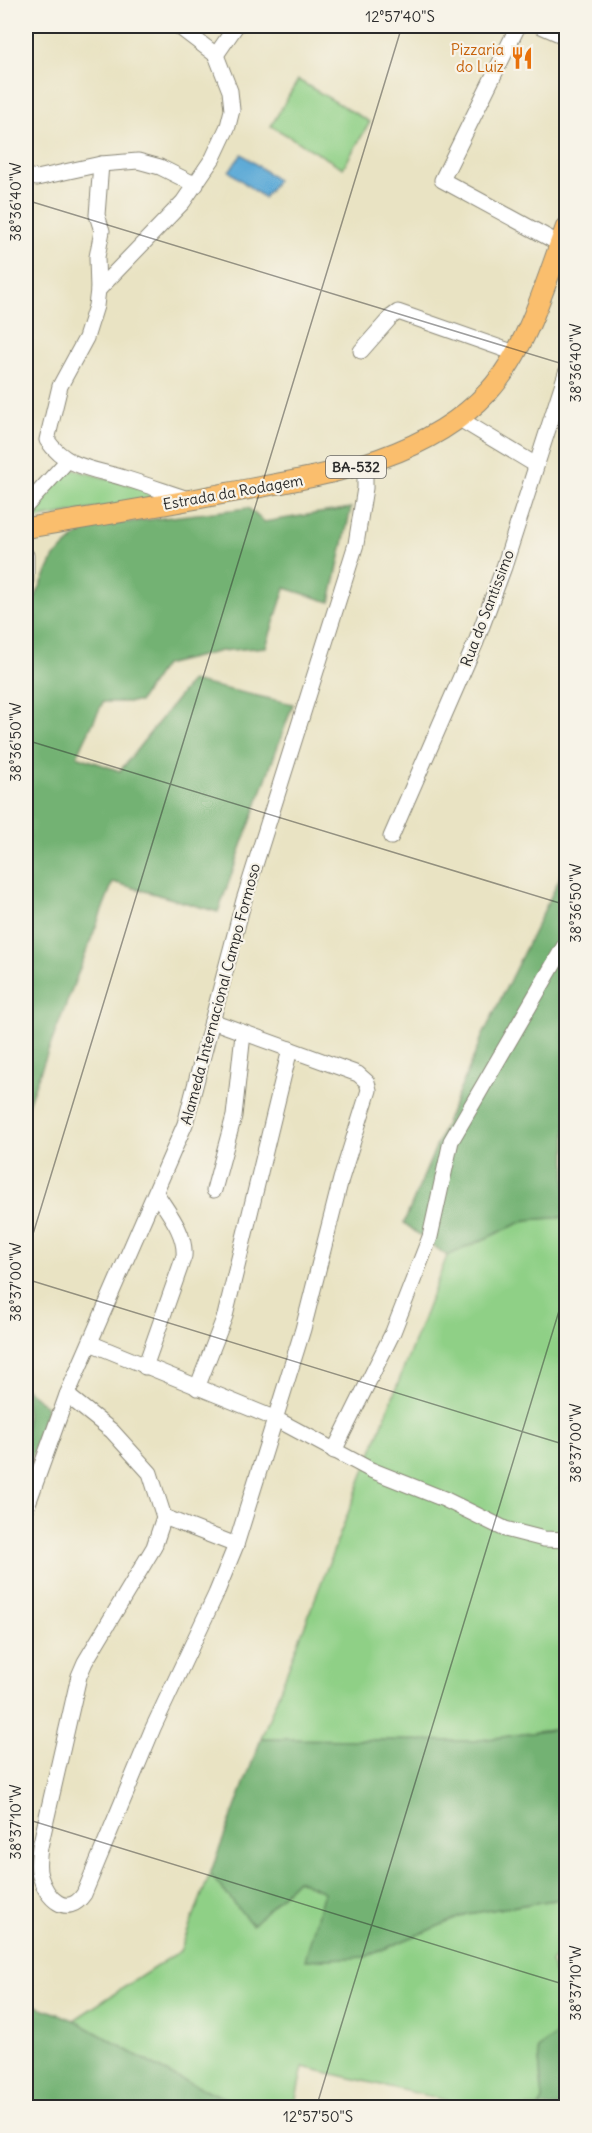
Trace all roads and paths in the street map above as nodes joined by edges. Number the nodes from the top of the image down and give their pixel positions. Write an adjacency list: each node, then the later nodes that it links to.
1 (178, 26): 6 (street)
2 (236, 26): 6 (street)
3 (519, 26): 10 (street)
4 (541, 26): 5 (street)
5 (567, 37)
6 (216, 55): 9 (street)
7 (101, 164): 8 (street); 9 (street); 11 (street)
8 (26, 176)
9 (196, 185): 11 (street)
10 (564, 236): 13 (main road, Estrada da Rodagem / BA-532)
11 (98, 290): 16 (street)
12 (361, 351): 13 (street)
13 (515, 354): 15 (main road, Estrada da Rodagem / BA-532)
14 (567, 373): 18 (street, Rua do Santissimo)
15 (458, 418): 17 (main road, Estrada da Rodagem / BA-532); 18 (street)
16 (68, 460): 19 (street); 20 (street)
17 (365, 464): 19 (main road, Estrada da Rodagem / BA-532); 26 (street, Alameda Internacional Campo Formoso)
18 (536, 465): 24 (street, Rua do Santissimo)
19 (191, 500): 21 (main road, Estrada da Rodagem / BA-532)
20 (26, 506)
21 (26, 528)
22 (26, 555): 23 (street)
23 (26, 581)
24 (392, 837)
25 (567, 943): 36 (street)
26 (212, 1022): 27 (street); 30 (street, Alameda Internacional Campo Formoso)
27 (243, 1034): 28 (street); 29 (street)
28 (290, 1049): 33 (street); 35 (street)
29 (214, 1190)
30 (156, 1193): 31 (street, Alameda Internacional Campo Formoso); 32 (street)
31 (90, 1343): 32 (street); 34 (street, Alameda Internacional Campo Formoso)
32 (145, 1367): 33 (street)
33 (197, 1388): 35 (street)
34 (67, 1395): 37 (street, Alameda Internacional Campo Formoso); 38 (street)
35 (276, 1419): 36 (street); 40 (street)
36 (334, 1451): 39 (street)
37 (26, 1509)
38 (164, 1517): 40 (street); 40 (street)
39 (567, 1540)
40 (236, 1545)

